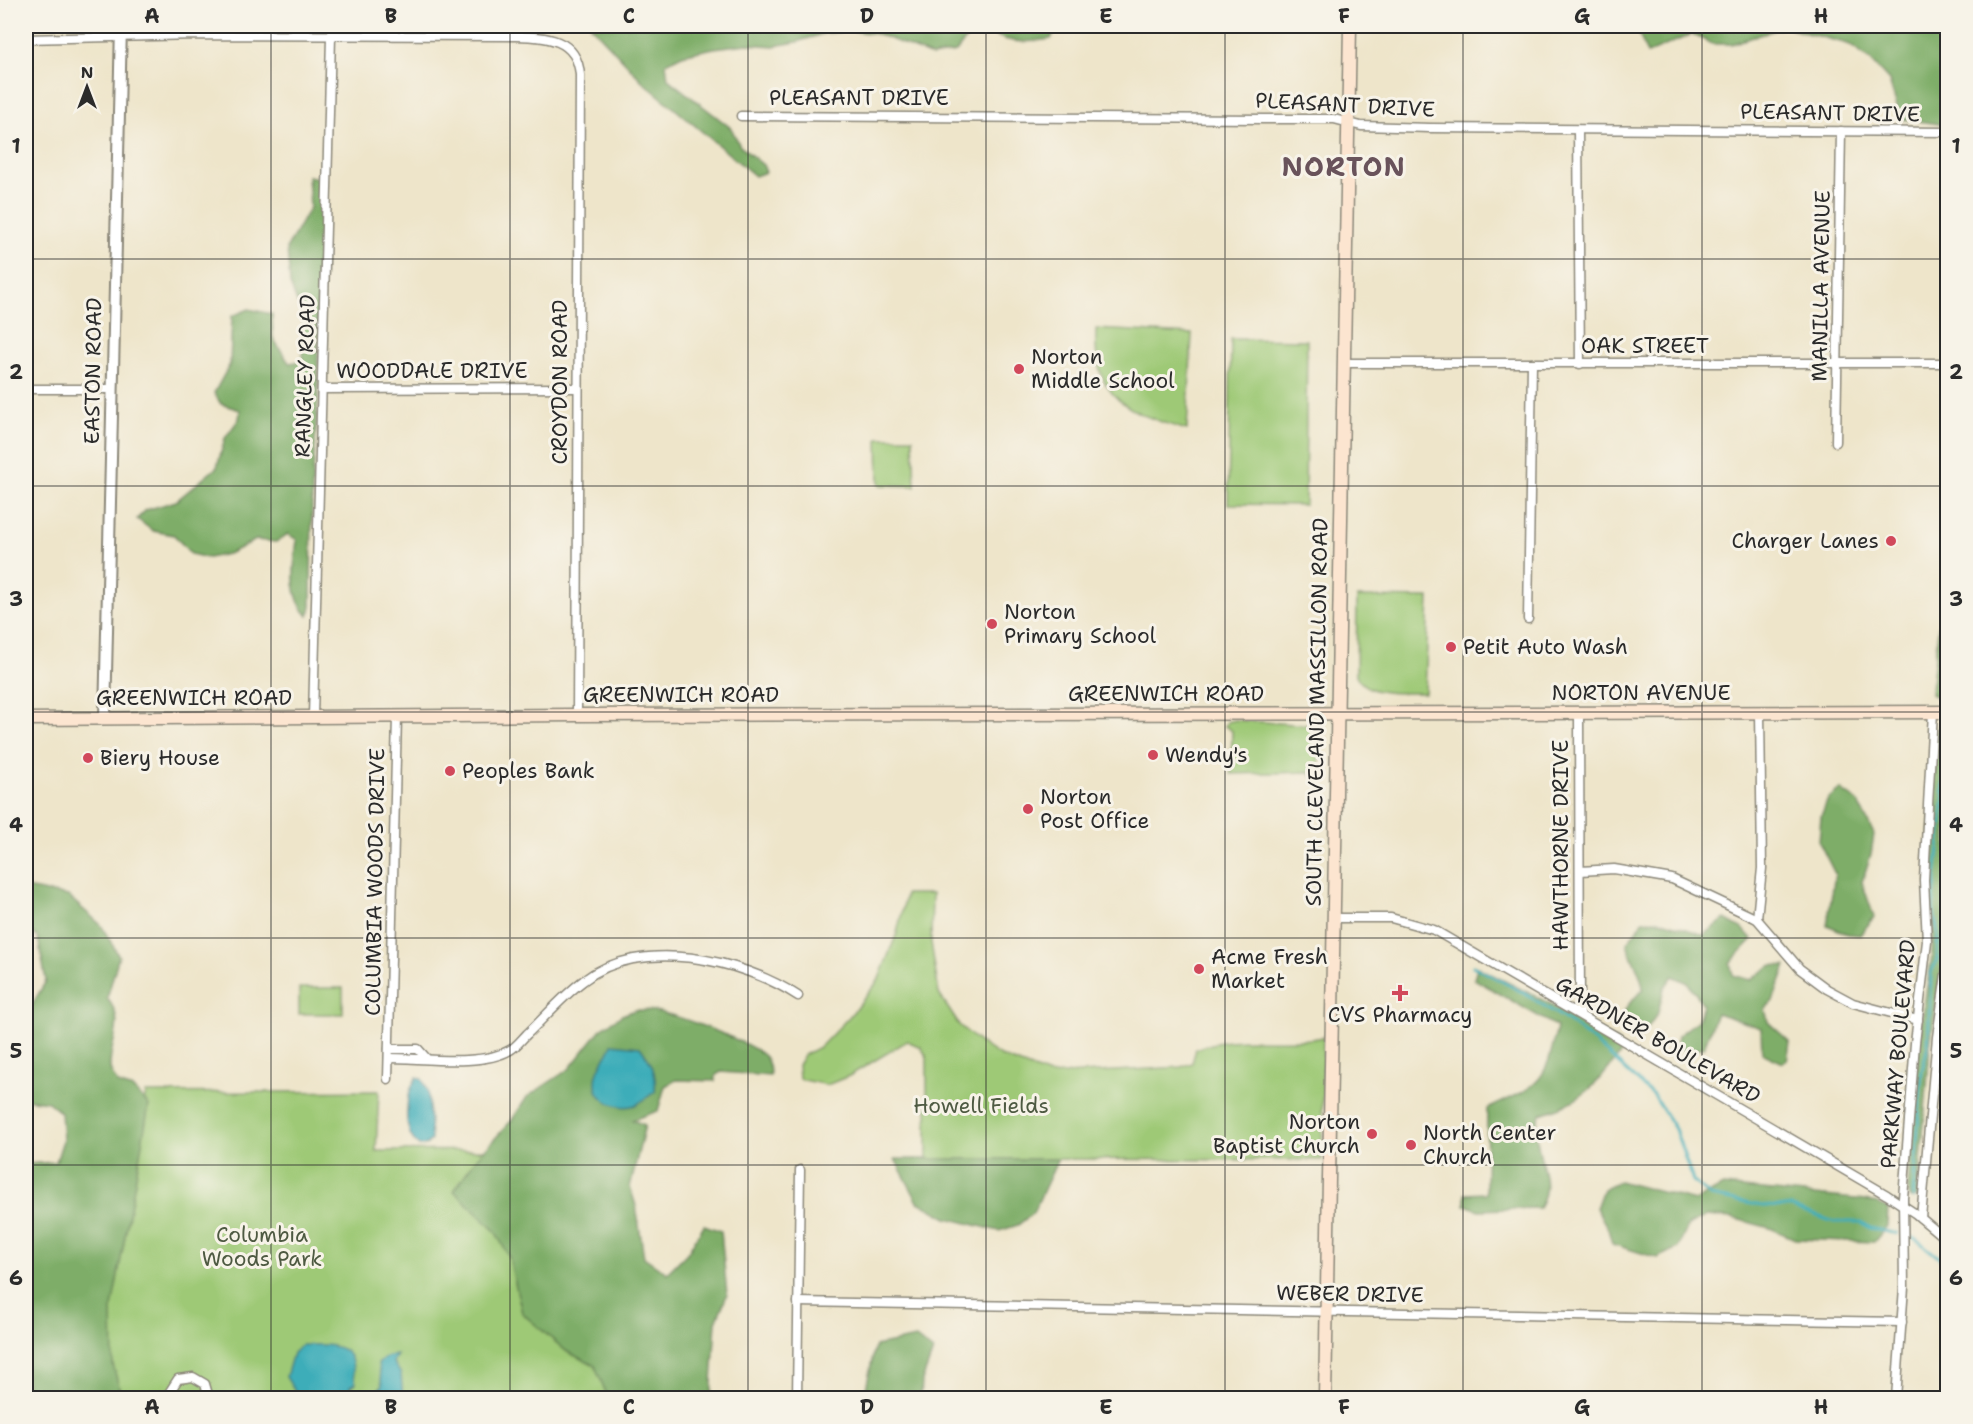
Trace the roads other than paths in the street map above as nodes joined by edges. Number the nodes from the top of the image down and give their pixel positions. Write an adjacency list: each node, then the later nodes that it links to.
1 (121, 26): 4 (street, EASTON ROAD)
2 (1350, 26): 7 (main road, SOUTH CLEVELAND MASSILLON ROAD)
3 (331, 37): 4 (street); 16 (street, CROYDON ROAD); 18 (street, RANGLEY ROAD)
4 (121, 38): 5 (street); 19 (street, EASTON ROAD)
5 (26, 39)
6 (741, 116): 7 (street, PLEASANT DRIVE)
7 (1347, 124): 8 (street, PLEASANT DRIVE); 11 (main road, SOUTH CLEVELAND MASSILLON ROAD)
8 (1578, 130): 9 (street, PLEASANT DRIVE); 14 (street)
9 (1841, 131): 10 (street, PLEASANT DRIVE); 15 (street, MANILLA AVENUE)
10 (1947, 132)
11 (1343, 363): 12 (street, OAK STREET); 26 (main road, SOUTH CLEVELAND MASSILLON ROAD)
12 (1532, 363): 14 (street, OAK STREET); 21 (street)
13 (1947, 363): 15 (street, OAK STREET)
14 (1580, 364): 15 (street, OAK STREET)
15 (1839, 364): 20 (street, MANILLA AVENUE)
16 (578, 388): 18 (street, WOODDALE DRIVE); 27 (street, CROYDON ROAD)
17 (26, 389): 19 (street)
18 (323, 389): 28 (street, RANGLEY ROAD)
19 (112, 390): 30 (street, EASTON ROAD)
20 (1836, 441)
21 (1528, 619)
22 (1579, 712): 23 (main road, NORTON AVENUE); 26 (main road, NORTON AVENUE); 32 (street, HAWTHORNE DRIVE)
23 (1760, 712): 24 (main road, NORTON AVENUE); 34 (street)
24 (1933, 712): 25 (main road, NORTON AVENUE); 38 (street, PARKWAY BOULEVARD)
25 (1947, 712)
26 (1336, 713): 27 (main road, GREENWICH ROAD); 33 (main road, SOUTH CLEVELAND MASSILLON ROAD)
27 (577, 715): 29 (main road, GREENWICH ROAD)
28 (313, 717): 29 (main road, GREENWICH ROAD); 30 (main road, GREENWICH ROAD)
29 (397, 717): 39 (street, COLUMBIA WOODS DRIVE)
30 (105, 718): 31 (main road, GREENWICH ROAD)
31 (26, 719)
32 (1580, 871): 34 (street); 37 (street, HAWTHORNE DRIVE)
33 (1333, 918): 37 (street, GARDNER BOULEVARD); 46 (main road, SOUTH CLEVELAND MASSILLON ROAD)
34 (1757, 920): 38 (street)
35 (1947, 961): 43 (street, PARKWAY BOULEVARD)
36 (798, 996): 39 (street)
37 (1580, 1014): 42 (street, GARDNER BOULEVARD)
38 (1918, 1020): 42 (street, PARKWAY BOULEVARD)
39 (389, 1054): 40 (street, COLUMBIA WOODS DRIVE)
40 (388, 1079)
41 (800, 1170): 45 (street)
42 (1903, 1205): 43 (street, GARDNER BOULEVARD); 47 (street, PARKWAY BOULEVARD)
43 (1921, 1218): 44 (street, GARDNER BOULEVARD)
44 (1947, 1241)
45 (798, 1302): 46 (street, WEBER DRIVE); 50 (street)
46 (1326, 1311): 47 (street, WEBER DRIVE); 51 (main road, SOUTH CLEVELAND MASSILLON ROAD)
47 (1902, 1322): 52 (street, PARKWAY BOULEVARD)
48 (171, 1398): 49 (street)
49 (209, 1398)
50 (796, 1398)
51 (1325, 1398)
52 (1896, 1398)

